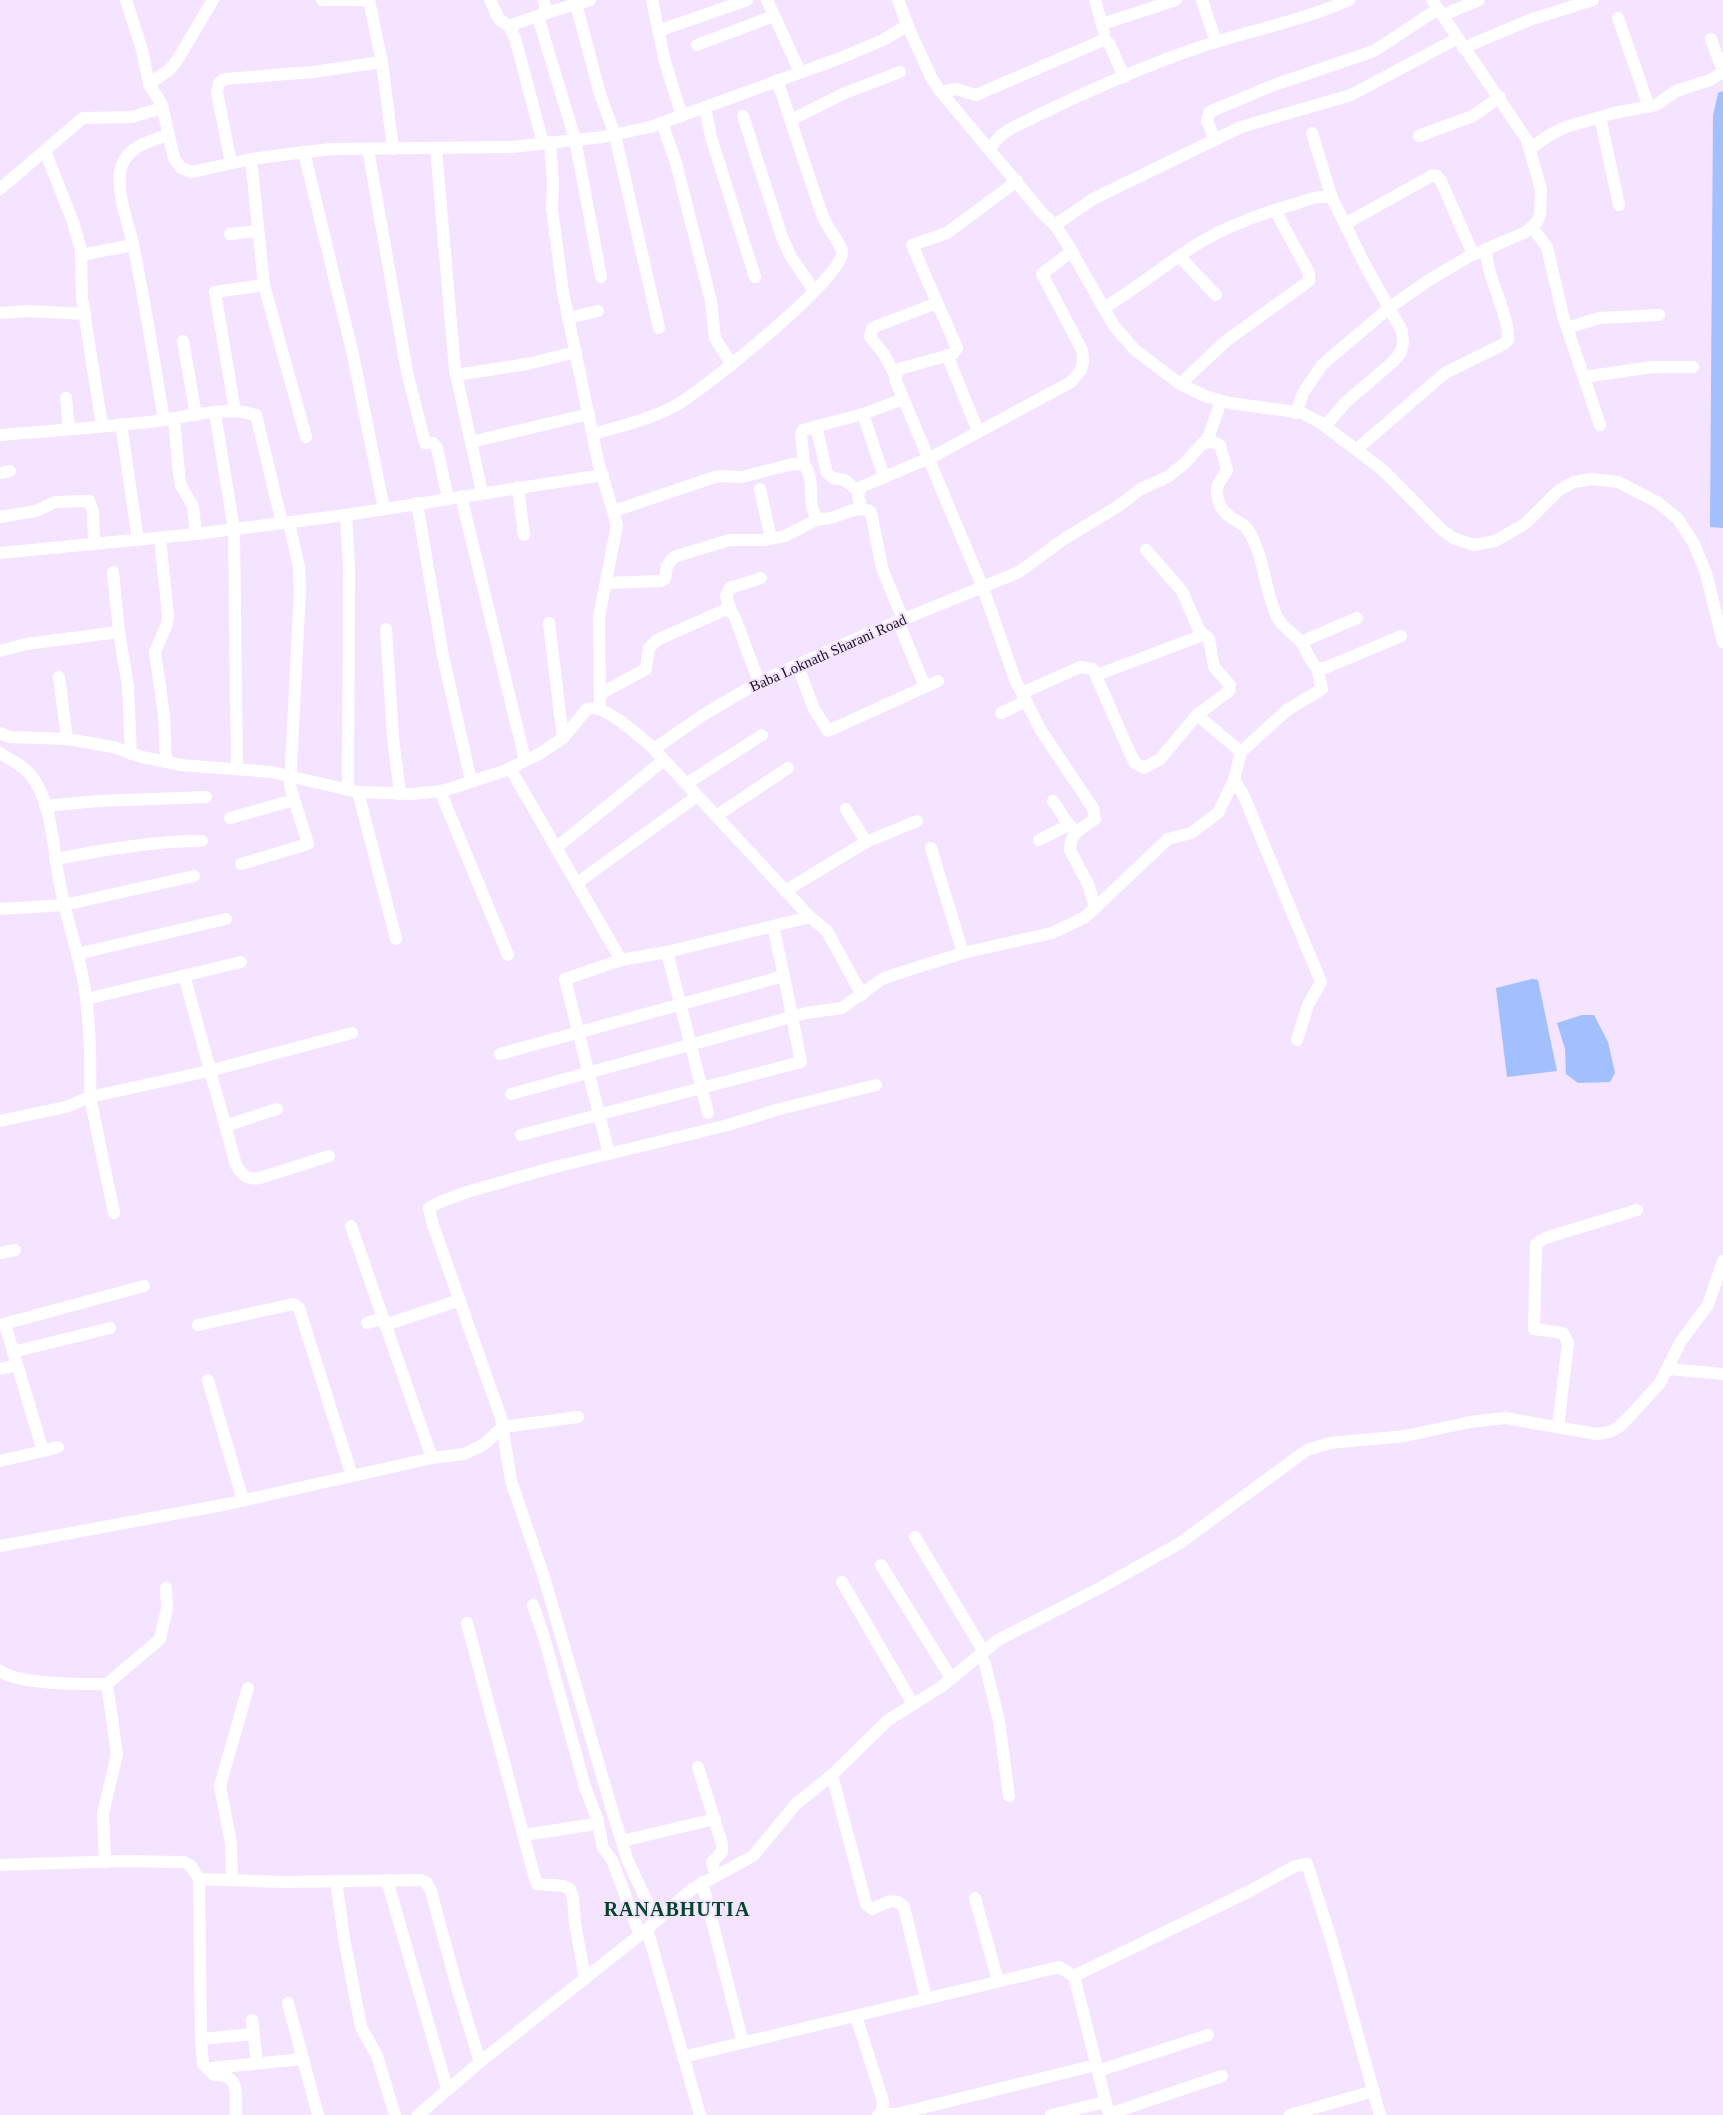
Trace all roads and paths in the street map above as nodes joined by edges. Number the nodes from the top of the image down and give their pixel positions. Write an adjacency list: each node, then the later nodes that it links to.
1 (126, 0): 37 (street)
2 (213, 0): 37 (street)
3 (322, 0): 4 (street)
4 (369, 0): 31 (street)
5 (490, 0): 24 (street)
6 (590, 0): 17 (street)
7 (652, 0): 25 (street)
8 (747, 0): 25 (street)
9 (767, 0): 20 (street)
10 (898, 0): 23 (street)
11 (1095, 0): 22 (street)
12 (1176, 0): 22 (street)
13 (1202, 0): 28 (street)
14 (1349, 0): 28 (street)
15 (1479, 0): 18 (street)
16 (1593, 0): 29 (street)
17 (576, 4): 19 (street); 50 (street)
18 (1437, 8): 29 (street); 53 (street)
19 (543, 10): 24 (street); 52 (street)
20 (774, 16): 30 (street); 33 (street)
21 (1618, 18): 41 (street)
22 (1102, 24): 27 (street)
23 (908, 25): 33 (street); 38 (street)
24 (509, 26): 54 (street)
25 (658, 31): 43 (street)
26 (1711, 39): 32 (street)
27 (1107, 41): 35 (street); 38 (street)
28 (1216, 42): 35 (street)
29 (1461, 43): 39 (street); 53 (street)
30 (697, 45)
31 (382, 62): 59 (street); 63 (street)
32 (1723, 71): 41 (street)
33 (800, 72): 36 (street)
34 (900, 72): 46 (street)
35 (1124, 77): 56 (street)
36 (778, 80): 40 (street); 46 (street)
37 (149, 84): 42 (street)
38 (942, 92): 56 (street)
39 (1500, 97): 51 (street); 57 (street)
40 (705, 107): 43 (street); 81 (street)
41 (1649, 107): 45 (street)
42 (162, 108): 49 (street); 60 (street)
43 (682, 116): 47 (street)
44 (743, 116): 83 (street)
45 (1600, 117): 57 (street); 67 (street)
46 (791, 120): 83 (street)
47 (662, 123): 50 (street); 98 (street)
48 (1312, 133): 66 (street)
49 (168, 135): 63 (street); 74 (street)
50 (615, 135): 52 (street); 93 (street)
51 (1419, 136)
52 (575, 140): 54 (street); 80 (street)
53 (1215, 140): 70 (street)
54 (546, 142): 55 (street); 92 (street)
55 (436, 148): 59 (street); 100 (street)
56 (990, 148): 64 (street)
57 (1531, 148): 71 (street)
58 (368, 149): 59 (street); 61 (street); 135 (street)
59 (393, 149)
60 (45, 151): 65 (street); 78 (street)
61 (304, 152): 62 (street); 137 (street)
62 (252, 159): 63 (street); 72 (street)
63 (231, 164)
64 (1012, 184): 70 (street); 85 (street)
65 (0, 189)
66 (1332, 198): 68 (street); 69 (street)
67 (1619, 205)
68 (1276, 210): 79 (street); 103 (street)
69 (1345, 224): 77 (street); 87 (street)
70 (1055, 225): 76 (street)
71 (1532, 227): 75 (street); 94 (street)
72 (258, 230): 73 (street); 82 (street)
73 (230, 234)
74 (133, 245): 78 (street); 113 (street)
75 (1486, 249): 77 (street); 126 (street)
76 (1072, 251): 86 (street); 120 (street)
77 (1473, 254): 87 (street)
78 (81, 255): 90 (street)
79 (1179, 256): 84 (street); 86 (street)
80 (601, 277)
81 (755, 277)
82 (264, 285): 107 (street); 123 (street)
83 (814, 290): 98 (street)
84 (1216, 295)
85 (937, 303): 97 (street); 101 (street)
86 (1104, 308): 103 (street)
87 (1389, 308): 109 (street); 118 (street)
88 (598, 311): 92 (street)
89 (0, 313): 90 (street)
90 (85, 314): 116 (street)
91 (1659, 316): 94 (street)
92 (568, 318): 96 (street)
93 (660, 328)
94 (1568, 328): 102 (street)
95 (183, 341): 112 (street)
96 (576, 352): 100 (street); 110 (street)
97 (947, 355): 101 (street); 120 (street)
98 (732, 365): 121 (street)
99 (1693, 367): 102 (street)
100 (456, 375): 124 (street)
101 (895, 375): 105 (street)
102 (1584, 377): 115 (street)
103 (1180, 384): 106 (street)
104 (66, 398): 119 (street)
105 (903, 399): 111 (street); 127 (street)
106 (1222, 401): 109 (street); 125 (street, Baba Loknath Sharani Road)
107 (235, 411): 108 (street); 143 (street)
108 (215, 413): 112 (street); 144 (street)
109 (1296, 413): 118 (street)
110 (589, 414): 121 (street); 124 (street)
111 (863, 414): 117 (street); 130 (street)
112 (196, 415): 113 (street)
113 (169, 420): 114 (street); 145 (street)
114 (121, 424): 116 (street); 149 (street)
115 (1600, 424)
116 (102, 426): 119 (street)
117 (816, 426): 128 (street); 134 (street)
118 (1325, 426): 126 (street)
119 (69, 429): 122 (street)
120 (978, 431): 127 (street)
121 (594, 434): 129 (street)
122 (0, 435)
123 (306, 437)
124 (471, 442): 133 (street)
125 (1204, 443): 156 (street, Baba Loknath Sharani Road); 165 (street)
126 (1357, 449): 166 (street)
127 (928, 459): 130 (street); 156 (street)
128 (804, 466): 139 (street); 142 (street)
129 (602, 475): 131 (street); 139 (street)
130 (884, 477): 134 (street)
131 (518, 487): 133 (street); 146 (street)
132 (760, 489): 148 (street)
133 (482, 492): 135 (street)
134 (858, 492): 138 (street)
135 (455, 497): 136 (street); 188 (street)
136 (417, 503): 137 (street); 196 (street)
137 (384, 509): 140 (street)
138 (862, 509): 142 (street); 159 (street)
139 (614, 511): 155 (street)
140 (346, 515): 143 (street); 198 (street)
141 (0, 517): 150 (street)
142 (818, 520): 148 (street)
143 (286, 523): 144 (street); 194 (street)
144 (234, 530): 145 (street); 193 (street)
145 (196, 534): 147 (street)
146 (524, 535)
147 (160, 538): 149 (street); 190 (street)
148 (771, 539): 155 (street)
149 (138, 540): 150 (street)
150 (94, 543): 152 (street)
151 (1146, 550): 163 (street)
152 (0, 552)
153 (113, 572): 162 (street)
154 (762, 578): 157 (street)
155 (607, 583): 175 (street)
156 (983, 588): 159 (street, Baba Loknath Sharani Road); 176 (street)
157 (730, 611): 173 (street); 175 (street)
158 (1357, 618): 165 (street)
159 (900, 620): 168 (street, Baba Loknath Sharani Road); 174 (street)
160 (549, 623): 182 (street)
161 (386, 629): 200 (street)
162 (119, 632): 167 (street); 187 (street)
163 (1203, 634): 170 (street); 179 (street)
164 (1402, 636): 169 (street)
165 (1301, 642): 169 (street)
166 (1723, 642)
167 (0, 651)
168 (797, 664): 173 (street, Baba Loknath Sharani Road); 174 (street)
169 (1316, 668): 185 (street)
170 (1097, 675): 176 (street); 179 (street)
171 (59, 677): 183 (street)
172 (938, 680): 174 (street)
173 (759, 682): 184 (street, Baba Loknath Sharani Road)
174 (925, 687)
175 (600, 694): 177 (street)
176 (1024, 697): 178 (street); 210 (street)
177 (600, 709): 182 (street); 184 (street)
178 (1001, 713)
179 (1197, 716): 185 (street)
180 (0, 733): 183 (street)
181 (762, 735): 197 (street)
182 (563, 738): 188 (street)
183 (67, 739): 187 (street)
184 (654, 750): 189 (street)
185 (1241, 752): 195 (street)
186 (0, 753): 205 (street)
187 (131, 754): 190 (street)
188 (525, 760): 191 (street)
189 (664, 760): 197 (street); 214 (street)
190 (166, 762): 193 (street)
191 (510, 768): 196 (street); 214 (street)
192 (788, 768): 207 (street)
193 (237, 769): 194 (street)
194 (292, 777): 198 (street); 203 (street)
195 (1234, 780): 222 (street); 242 (street)
196 (471, 781): 199 (street)
197 (686, 784): 201 (street)
198 (353, 791): 200 (street); 227 (street)
199 (440, 792): 200 (street); 231 (street)
200 (400, 794)
201 (697, 796): 207 (street); 219 (street)
202 (206, 798): 205 (street)
203 (294, 800): 208 (street); 217 (street)
204 (1053, 801): 210 (street)
205 (45, 806): 216 (street)
206 (846, 809): 213 (street)
207 (716, 816): 220 (street)
208 (230, 818)
209 (917, 821): 213 (street)
210 (1072, 828): 211 (street); 222 (street)
211 (1039, 840)
212 (202, 841): 216 (street)
213 (866, 842): 220 (street)
214 (556, 848): 219 (street)
215 (931, 848): 229 (street)
216 (55, 860): 221 (street)
217 (241, 864)
218 (194, 876): 221 (street)
219 (577, 883): 232 (street)
220 (786, 891): 224 (street)
221 (64, 905): 223 (street); 230 (street)
222 (1095, 908): 229 (street)
223 (0, 909)
224 (810, 917): 226 (street); 236 (street)
225 (226, 919): 230 (street)
226 (773, 926): 228 (street); 235 (street)
227 (396, 939)
228 (666, 952): 232 (street); 238 (street)
229 (963, 953): 236 (street)
230 (77, 954): 237 (street)
231 (508, 955)
232 (621, 960): 240 (street)
233 (240, 962): 234 (street)
234 (184, 976): 237 (street); 245 (street)
235 (784, 976): 238 (street); 239 (street)
236 (862, 995): 239 (street)
237 (86, 999): 250 (street)
238 (680, 1004): 240 (street); 243 (street)
239 (792, 1017): 243 (street); 248 (street)
240 (578, 1032): 244 (street); 246 (street)
241 (352, 1033): 245 (street)
242 (1297, 1040)
243 (691, 1045): 246 (street); 248 (street)
244 (500, 1054)
245 (209, 1071): 250 (street); 255 (street)
246 (589, 1072): 249 (street); 253 (street)
247 (876, 1085): 257 (street)
248 (702, 1088): 252 (street); 253 (street)
249 (511, 1094)
250 (90, 1098): 254 (street); 260 (street)
251 (277, 1109): 255 (street)
252 (708, 1113)
253 (599, 1115): 256 (street); 257 (street)
254 (0, 1121)
255 (225, 1126): 258 (street)
256 (521, 1135)
257 (609, 1154): 266 (street)
258 (329, 1156)
259 (1637, 1210): 280 (street)
260 (114, 1213)
261 (351, 1226): 267 (street)
262 (15, 1250): 263 (street)
263 (0, 1253)
264 (1723, 1261): 275 (street)
265 (144, 1286): 269 (street)
266 (460, 1300): 267 (street); 279 (street)
267 (384, 1322): 268 (street); 283 (street)
268 (367, 1324)
269 (3, 1325): 272 (street)
270 (198, 1326): 285 (street)
271 (110, 1328): 272 (street)
272 (13, 1352): 273 (street)
273 (17, 1365): 274 (street); 282 (street)
274 (0, 1369)
275 (1668, 1369): 276 (street); 280 (street)
276 (1723, 1374)
277 (208, 1380): 286 (street)
278 (578, 1417): 279 (street)
279 (503, 1427): 283 (street); 306 (street)
280 (1558, 1427): 294 (street)
281 (58, 1447): 282 (street)
282 (43, 1451): 284 (street)
283 (432, 1458): 285 (street)
284 (0, 1461)
285 (352, 1476): 286 (street)
286 (243, 1500): 288 (street)
287 (915, 1537): 294 (street)
288 (0, 1546)
289 (881, 1565): 296 (street)
290 (842, 1582): 299 (street)
291 (166, 1588): 297 (street)
292 (533, 1605): 304 (street)
293 (466, 1622): 305 (street)
294 (983, 1657): 296 (street); 302 (street)
295 (0, 1671): 297 (street)
296 (951, 1678): 299 (street)
297 (106, 1684): 307 (street)
298 (248, 1688): 311 (street)
299 (913, 1704): 301 (street)
300 (698, 1767): 303 (street)
301 (832, 1775): 309 (street); 320 (street)
302 (1009, 1796)
303 (715, 1819): 306 (street); 309 (street)
304 (598, 1823): 305 (street); 316 (street)
305 (524, 1836): 318 (street)
306 (622, 1841): 316 (street)
307 (105, 1862): 308 (street); 310 (street)
308 (0, 1865)
309 (716, 1876): 314 (street)
310 (199, 1879): 311 (street); 326 (street)
311 (232, 1880): 313 (street)
312 (387, 1880): 313 (street); 330 (street); 335 (street)
313 (336, 1881): 341 (street)
314 (702, 1882): 316 (street); 327 (street)
315 (975, 1898): 319 (street)
316 (648, 1928): 318 (street); 328 (street)
317 (1074, 1976): 319 (street); 333 (street); 336 (street)
318 (586, 1979): 330 (street)
319 (998, 1981): 320 (street)
320 (926, 1998): 322 (street)
321 (288, 2003): 329 (street)
322 (856, 2016): 327 (street); 338 (street)
323 (252, 2020): 324 (street)
324 (253, 2034): 326 (street); 331 (street)
325 (1208, 2035): 333 (street)
326 (200, 2039): 332 (street)
327 (743, 2042): 328 (street)
328 (683, 2057): 343 (street)
329 (303, 2059): 331 (street); 340 (street)
330 (480, 2062): 335 (street)
331 (257, 2063): 332 (street)
332 (206, 2068): 339 (street)
333 (1097, 2068): 337 (street); 338 (street)
334 (1222, 2076): 337 (street)
335 (447, 2088): 342 (street)
336 (1374, 2091): 345 (street); 346 (street)
337 (1108, 2110): 344 (street)
338 (880, 2113)
339 (236, 2115)
340 (318, 2115)
341 (395, 2115)
342 (418, 2115)
343 (700, 2115)
344 (1051, 2115)
345 (1290, 2115)
346 (1380, 2115)

